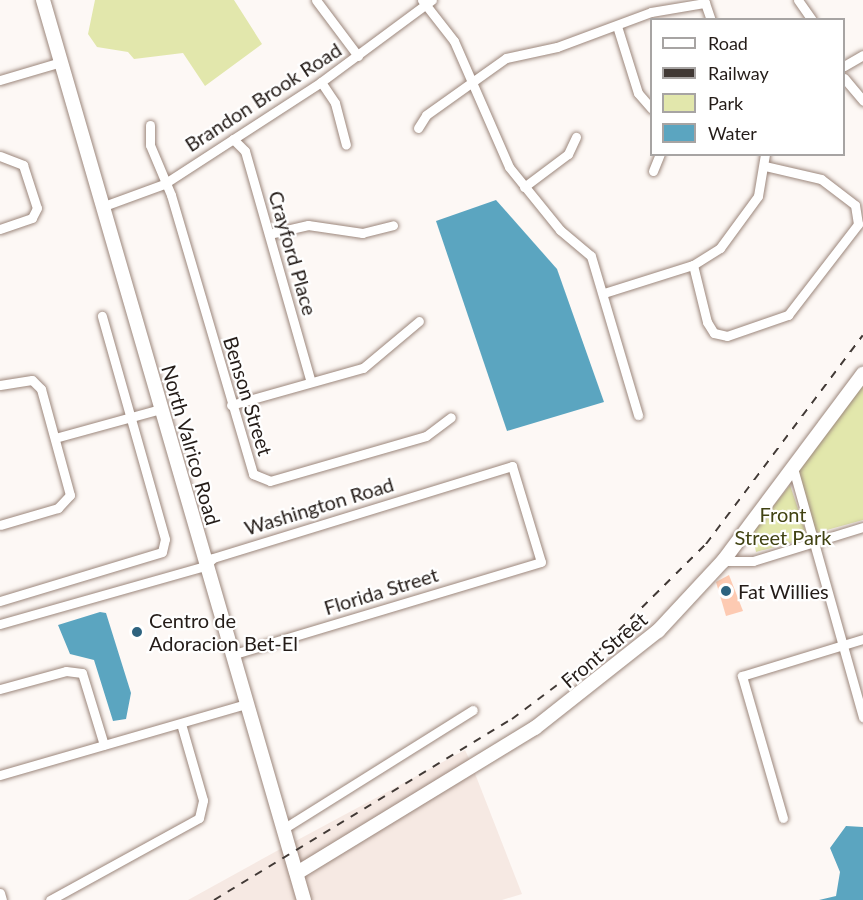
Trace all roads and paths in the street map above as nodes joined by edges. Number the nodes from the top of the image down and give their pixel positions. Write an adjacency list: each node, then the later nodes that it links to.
1 (44, 0): 11 (street, North Valrico Road)
2 (316, 0): 10 (street)
3 (798, 0): 7 (street)
4 (705, 1): 6 (street); 8 (street)
5 (427, 2): 10 (street, Brandon Brook Road); 16 (street)
6 (710, 18)
7 (811, 18)
8 (617, 26): 16 (street); 18 (street)
9 (863, 55): 12 (street)
10 (357, 56): 15 (street, Brandon Brook Road)
11 (61, 62): 13 (street); 31 (street, North Valrico Road)
12 (845, 65)
13 (0, 80)
14 (845, 80): 17 (street)
15 (321, 82): 22 (street, Brandon Brook Road); 23 (street)
16 (469, 82): 20 (street); 30 (street)
17 (863, 101)
18 (650, 108)
19 (150, 125): 29 (street, Benson Street)
20 (418, 128)
21 (576, 137): 30 (street)
22 (233, 139): 29 (street, Brandon Brook Road); 34 (street, Crayford Place)
23 (346, 145)
24 (0, 156): 33 (street)
25 (659, 156): 28 (street)
26 (765, 156): 27 (street)
27 (765, 166): 35 (street); 35 (street)
28 (653, 171)
29 (164, 184): 31 (street, Brandon Brook Road); 42 (street, Benson Street)
30 (524, 187): 36 (street)
31 (104, 206): 43 (street, North Valrico Road)
32 (393, 225): 34 (street)
33 (0, 229)
34 (269, 234): 40 (street, Crayford Place)
35 (693, 265): 36 (street)
36 (604, 293): 44 (street)
37 (102, 316): 46 (street)
38 (419, 321): 40 (street)
39 (863, 375): 48 (street, Front Street)
40 (311, 382): 42 (street)
41 (0, 385): 47 (street)
42 (231, 405): 45 (street, Benson Street)
43 (160, 409): 46 (street); 54 (street, North Valrico Road)
44 (638, 415)
45 (452, 417)
46 (131, 418): 47 (street); 55 (street)
47 (55, 438): 49 (street)
48 (793, 468): 51 (street); 52 (street, Front Street)
49 (0, 525)
50 (863, 527): 51 (street)
51 (815, 542): 52 (street); 58 (street)
52 (723, 561): 69 (street, Front Street)
53 (541, 562): 54 (street, Washington Road); 59 (street, Florida Street)
54 (205, 566): 56 (street, Washington Road); 59 (street, North Valrico Road)
55 (0, 601)
56 (0, 624)
57 (863, 639): 58 (street)
58 (844, 645): 63 (street); 67 (street)
59 (231, 655): 61 (street, North Valrico Road)
60 (0, 689): 65 (street)
61 (246, 704): 64 (street); 68 (street, North Valrico Road)
62 (473, 710): 68 (street)
63 (863, 717)
64 (181, 724): 65 (street); 72 (street)
65 (104, 745): 66 (street)
66 (0, 775)
67 (783, 818)
68 (283, 829): 69 (street, North Valrico Road)
69 (297, 873): 73 (street, North Valrico Road)
70 (0, 893): 71 (street)
71 (2, 900)
72 (50, 900)
73 (304, 900)

